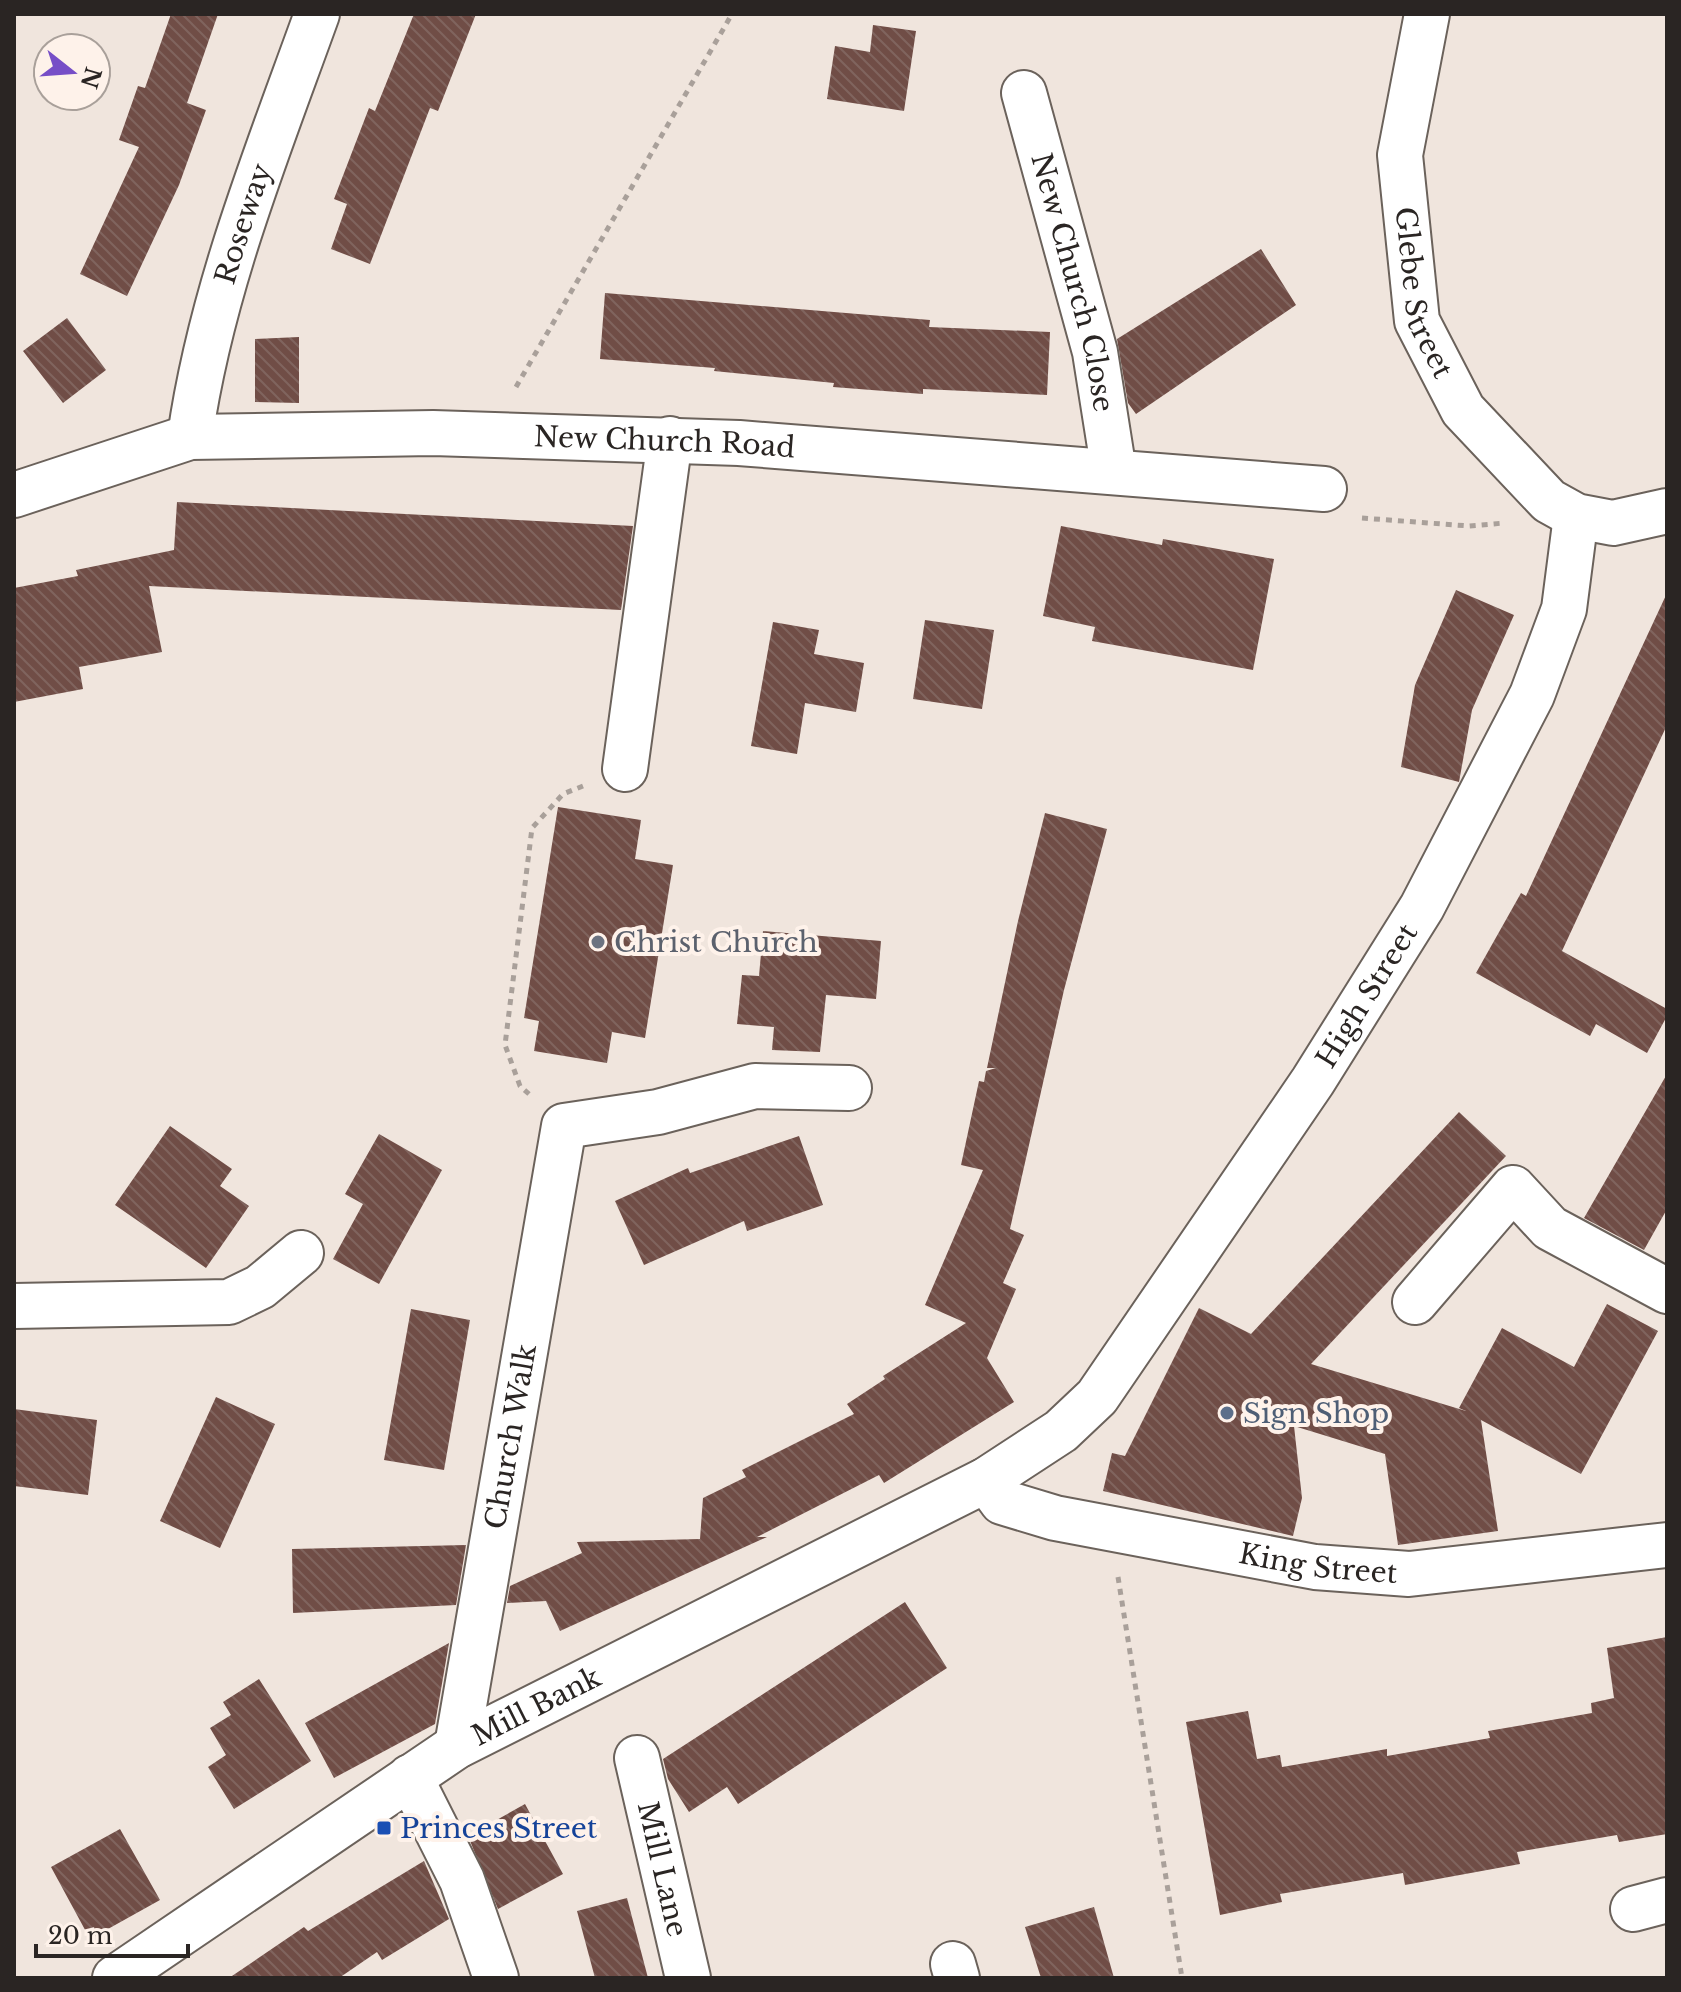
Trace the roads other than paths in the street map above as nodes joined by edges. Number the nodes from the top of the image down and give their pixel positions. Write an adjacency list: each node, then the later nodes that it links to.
1 (317, 14): 4 (street, Roseway)
2 (1427, 14): 10 (street, Glebe Street)
3 (1024, 93): 6 (street, New Church Close)
4 (190, 437): 5 (street, New Church Road); 8 (street, New Church Road)
5 (670, 439): 6 (street, New Church Road); 11 (street)
6 (1114, 472): 7 (street, New Church Road)
7 (1324, 489)
8 (14, 495)
9 (1667, 511): 10 (street)
10 (1576, 516): 17 (street, High Street)
11 (625, 769)
12 (849, 1088): 19 (street, Church Walk)
13 (301, 1253): 16 (street)
14 (1667, 1291): 15 (street)
15 (1415, 1302)
16 (34, 1305)
17 (986, 1480): 18 (street, King Street); 19 (street, Mill Bank)
18 (1667, 1545)
19 (457, 1746): 21 (street, Mill Bank)
20 (637, 1758): 24 (street, Mill Lane)
21 (410, 1777): 22 (street, Mill Bank); 23 (street)
22 (115, 1978)
23 (496, 1978)
24 (688, 1978)

